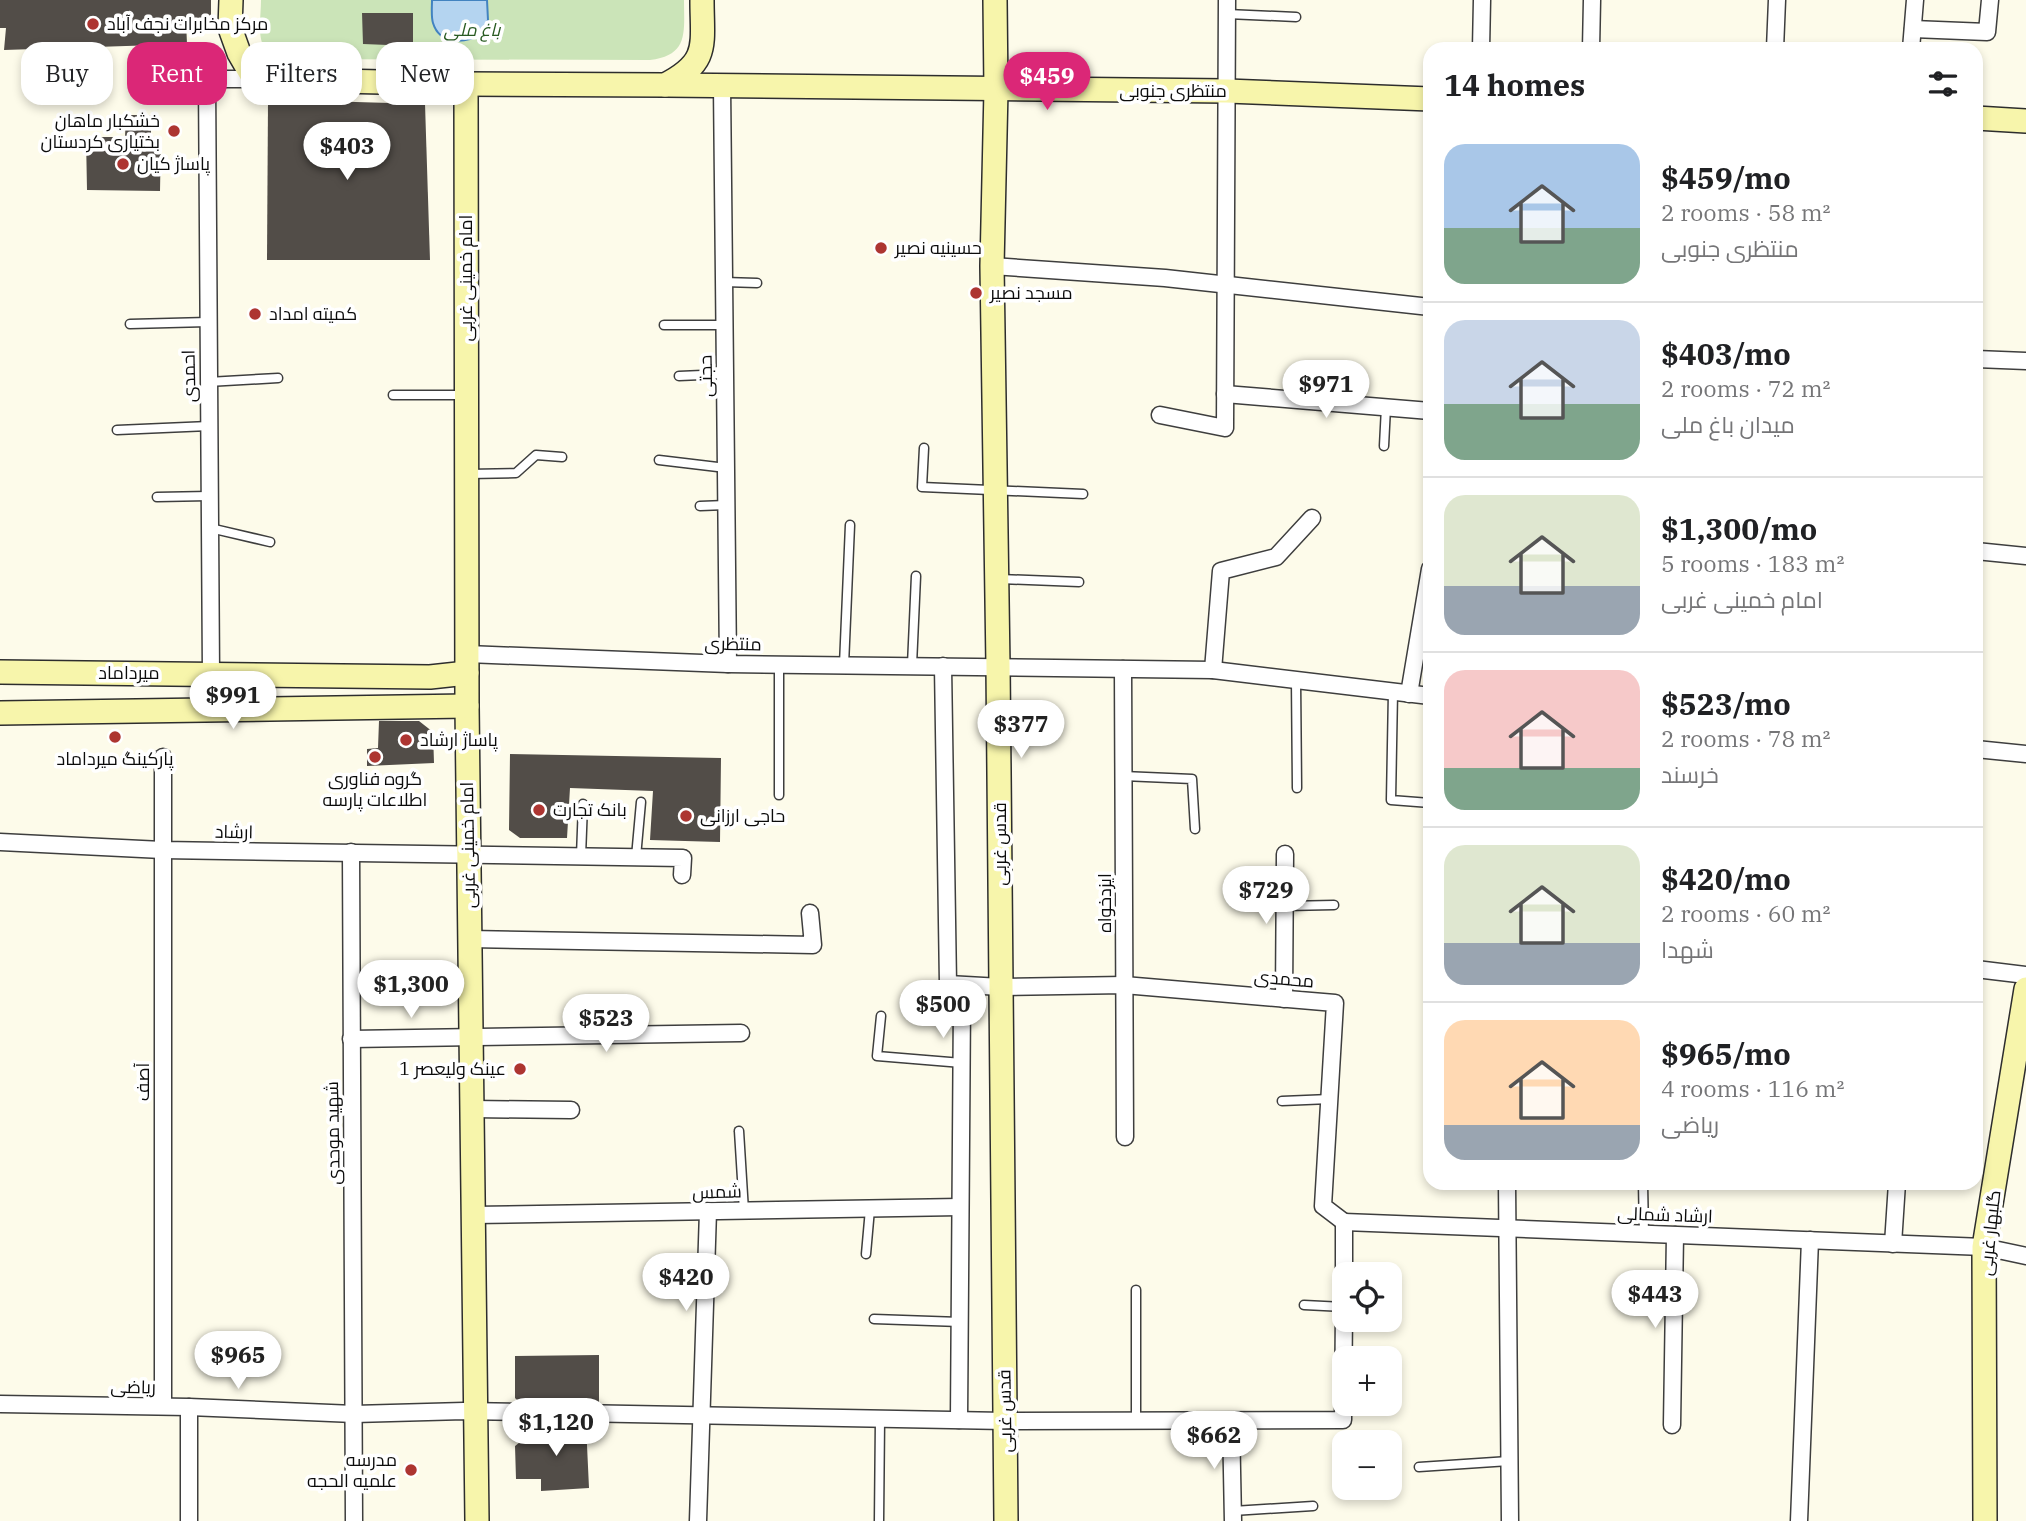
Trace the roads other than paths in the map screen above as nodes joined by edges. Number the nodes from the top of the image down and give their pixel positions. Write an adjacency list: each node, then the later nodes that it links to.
1 (231, 0): 16 (street)
2 (702, 0): 19 (street)
3 (995, 0): 21 (street, قدس غربی)
4 (1482, 0): 12 (street)
5 (1592, 0): 13 (street)
6 (1777, 0): 14 (street)
7 (1915, 0): 11 (street)
8 (1990, 0): 11 (street)
9 (1227, 7): 10 (lane); 22 (street)
10 (1296, 17)
11 (1913, 29): 15 (street)
12 (1481, 42)
13 (1591, 42)
14 (1776, 42)
15 (1912, 42)
16 (241, 56)
17 (241, 79): 32 (street, احمدی)
18 (474, 84): 19 (street, منتظری جنوبی)
19 (665, 85): 20 (street, منتظری جنوبی)
20 (722, 86): 21 (street, منتظری جنوبی); 28 (street, حجتی)
21 (996, 90): 22 (street, منتظری جنوبی); 27 (street, قدس غربی)
22 (1227, 91): 23 (street, منتظری جنوبی); 30 (street)
23 (1423, 99)
24 (466, 105): 44 (street, امام خمینی غربی)
25 (1983, 118): 26 (street)
26 (2026, 121)
27 (992, 266): 30 (street); 56 (street, قدس غربی)
28 (724, 282): 29 (lane); 35 (street, حجتی)
29 (757, 283)
30 (1225, 284): 31 (street); 42 (street)
31 (1423, 306)
32 (208, 322): 33 (lane); 41 (street, احمدی)
33 (130, 324)
34 (664, 324): 35 (lane)
35 (724, 325): 38 (street, حجتی)
36 (1983, 359): 37 (street)
37 (2026, 361)
38 (725, 374): 39 (lane); 54 (street, حجتی)
39 (679, 376)
40 (278, 378): 41 (lane)
41 (208, 382): 48 (street, احمدی)
42 (1225, 394): 45 (street); 47 (street)
43 (393, 395): 44 (lane)
44 (466, 396): 55 (street, امام خمینی غربی)
45 (1386, 407): 46 (street); 50 (lane)
46 (1423, 410)
47 (1160, 415)
48 (209, 426): 49 (lane); 59 (street, احمدی)
49 (117, 430)
50 (1384, 446)
51 (924, 448): 56 (lane)
52 (562, 457): 55 (lane)
53 (659, 460): 54 (lane)
54 (726, 468): 60 (street, حجتی)
55 (466, 474): 72 (street, امام خمینی غربی)
56 (995, 490): 57 (lane); 69 (street, قدس غربی)
57 (1083, 494)
58 (157, 496): 59 (lane)
59 (209, 496): 64 (street, احمدی)
60 (726, 505): 61 (lane); 73 (street, حجتی)
61 (701, 506)
62 (1312, 518): 80 (street)
63 (850, 525): 75 (lane)
64 (210, 528): 65 (lane); 82 (street, احمدی)
65 (270, 542)
66 (1983, 552): 67 (street)
67 (2026, 556)
68 (916, 576): 76 (lane)
69 (997, 579): 70 (lane); 78 (street, قدس غربی)
70 (1079, 583)
71 (1423, 611): 85 (street)
72 (467, 664): 73 (street, منتظری); 82 (street, میرداماد); 87 (street, امام خمینی غربی)
73 (727, 664): 74 (street, منتظری)
74 (779, 665): 75 (street, منتظری); 94 (lane)
75 (844, 665): 76 (street, منتظری)
76 (912, 666): 77 (street, منتظری)
77 (943, 666): 78 (street, منتظری); 113 (street)
78 (998, 666): 79 (street, منتظری); 115 (street, قدس غربی)
79 (1123, 668): 80 (street, منتظری); 92 (street, ایزدخواه)
80 (1213, 670): 83 (street, منتظری)
81 (0, 672): 82 (street, میرداماد)
82 (211, 674)
83 (1296, 680): 84 (street, منتظری); 93 (lane)
84 (1393, 692): 85 (street, منتظری); 96 (lane)
85 (1409, 694): 86 (street, منتظری)
86 (1423, 695)
87 (467, 706): 88 (street); 102 (street, امام خمینی غربی)
88 (0, 713)
89 (1983, 751): 90 (street)
90 (2026, 754)
91 (163, 757): 100 (street, آصف)
92 (1123, 776): 98 (lane); 114 (street, ایزدخواه)
93 (1297, 788)
94 (779, 795)
95 (641, 802): 105 (lane)
96 (1423, 802)
97 (583, 804): 104 (lane)
98 (1195, 830)
99 (0, 842): 100 (street, ارشاد)
100 (162, 850): 101 (street, ارشاد); 154 (street, آصف)
101 (351, 852): 102 (street, ارشاد); 121 (street, شهید موحدی)
102 (468, 854): 104 (street, ارشاد); 110 (street, امام خمینی غربی)
103 (1285, 854): 108 (street)
104 (581, 856): 105 (street, ارشاد)
105 (636, 857): 106 (street, ارشاد)
106 (682, 875)
107 (1334, 905): 108 (lane)
108 (1284, 906): 117 (street)
109 (810, 913): 110 (street)
110 (470, 939): 120 (street, امام خمینی غربی)
111 (1983, 970): 112 (street)
112 (2026, 975)
113 (948, 984): 115 (street, محمدی); 122 (street)
114 (1124, 985): 115 (street, محمدی); 117 (street, محمدی); 128 (street, ایزدخواه)
115 (1001, 987): 163 (street, قدس غربی)
116 (2026, 995): 143 (street, گلبهار غربی)
117 (1283, 999): 123 (street, محمدی)
118 (881, 1016): 122 (lane)
119 (741, 1033): 120 (street)
120 (471, 1038): 121 (street); 125 (street, امام خمینی غربی)
121 (351, 1039): 157 (street, شهید موحدی)
122 (962, 1063): 132 (street)
123 (1329, 1099): 124 (lane); 137 (street, محمدی)
124 (1282, 1101)
125 (472, 1108): 126 (street); 136 (street, امام خمینی غربی)
126 (571, 1110)
127 (739, 1132): 135 (lane)
128 (1125, 1137)
129 (1507, 1190): 138 (street)
130 (1643, 1190): 139 (lane)
131 (1897, 1190): 142 (street)
132 (960, 1208): 133 (street, شمس); 151 (street)
133 (870, 1209): 135 (street, شمس); 144 (lane)
134 (708, 1211): 135 (street, شمس); 136 (street, شمس); 158 (street)
135 (744, 1211)
136 (473, 1215): 156 (street, امام خمینی غربی)
137 (1344, 1222): 138 (street, ارشاد شمالی); 146 (street)
138 (1507, 1228): 139 (street, ارشاد شمالی); 165 (street)
139 (1644, 1234): 140 (street, ارشاد شمالی)
140 (1675, 1235): 141 (street, ارشاد شمالی); 164 (street)
141 (1810, 1240): 142 (street, ارشاد شمالی); 176 (street)
142 (1893, 1244): 143 (street, ارشاد شمالی)
143 (1984, 1247): 145 (street, ارشاد شمالی); 177 (street, گلبهار غربی)
144 (866, 1254)
145 (2026, 1256)
146 (1344, 1262)
147 (1136, 1290): 161 (lane)
148 (1304, 1304): 149 (lane)
149 (1332, 1307)
150 (874, 1319): 151 (lane)
151 (960, 1322): 160 (street)
152 (1344, 1332): 162 (street)
153 (0, 1404): 154 (street, ریاضی)
154 (163, 1406): 155 (street, ریاضی)
155 (189, 1407): 157 (street, ریاضی); 169 (street)
156 (476, 1412): 157 (street, ریاضی); 158 (street, ریاضی); 171 (street, امام خمینی غربی)
157 (354, 1415): 170 (street, شهید موحدی)
158 (701, 1415): 159 (street, ریاضی); 172 (street)
159 (880, 1419): 160 (street, ریاضی); 173 (lane)
160 (959, 1420): 163 (street, ریاضی)
161 (1136, 1420): 162 (street); 163 (street)
162 (1231, 1420): 168 (street)
163 (1005, 1421): 174 (street, قدس غربی)
164 (1672, 1425)
165 (1509, 1461): 166 (lane); 175 (street)
166 (1419, 1467)
167 (1313, 1506): 168 (lane)
168 (1233, 1516)
169 (189, 1521)
170 (354, 1521)
171 (477, 1521)
172 (698, 1521)
173 (879, 1521)
174 (1006, 1521)
175 (1510, 1521)
176 (1799, 1521)
177 (1985, 1521)

